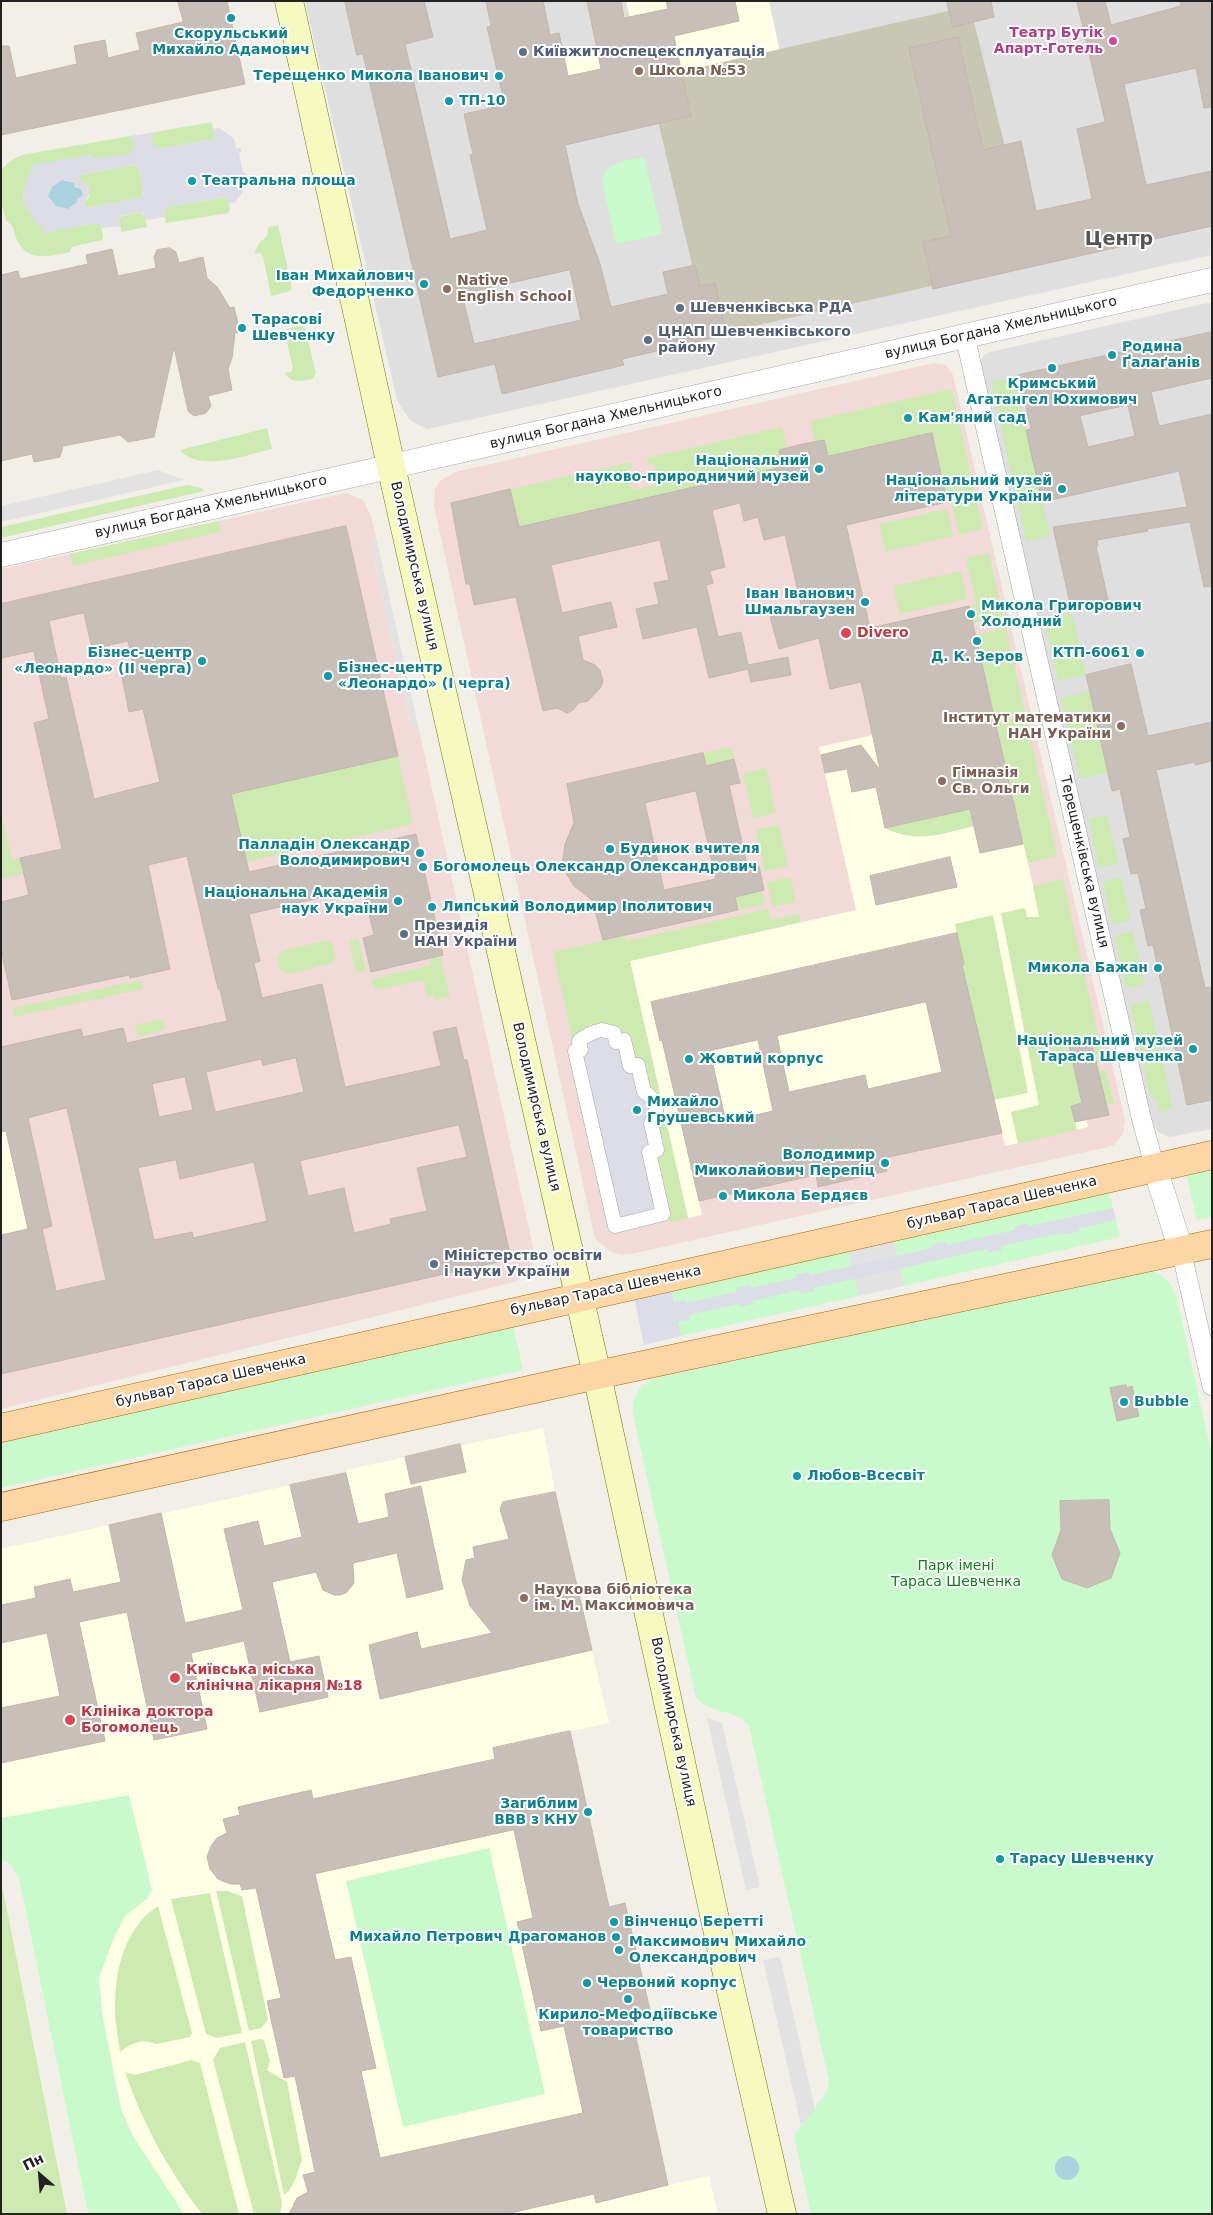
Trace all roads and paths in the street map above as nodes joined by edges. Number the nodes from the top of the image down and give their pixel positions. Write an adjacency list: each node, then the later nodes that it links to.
1 (289, 1): 4 (main road, Володимирська вулиця)
2 (1212, 280): 3 (street, вулиця Богдана Хмельницького)
3 (965, 336): 4 (street, вулиця Богдана Хмельницького); 8 (street, Терещенківська вулиця)
4 (391, 466): 5 (street, вулиця Богдана Хмельницького); 11 (main road, Володимирська вулиця)
5 (1, 555)
6 (575, 1051): 6 (street)
7 (1212, 1155): 8 (main road, бульвар Тараса Шевченка)
8 (1155, 1168): 10 (street, Терещенківська вулиця); 11 (main road, бульвар Тараса Шевченка)
9 (1212, 1244): 10 (main road)
10 (1181, 1250): 12 (main road); 13 (street, Терещенківська вулиця)
11 (580, 1296): 12 (main road, Володимирська вулиця); 14 (main road, бульвар Тараса Шевченка)
12 (598, 1375): 15 (main road); 16 (main road, Володимирська вулиця)
13 (1212, 1386)
14 (1, 1428)
15 (1, 1507)
16 (782, 2214)

